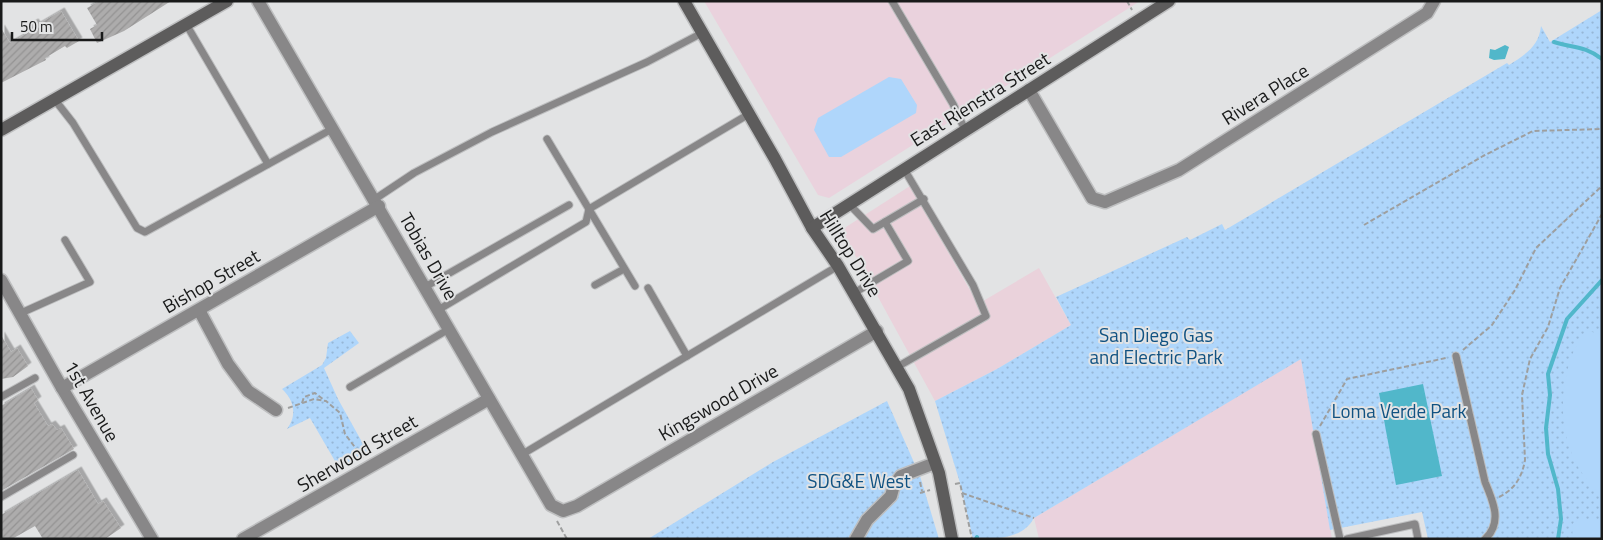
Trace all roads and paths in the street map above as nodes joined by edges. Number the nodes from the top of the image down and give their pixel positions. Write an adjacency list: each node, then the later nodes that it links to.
1 (227, 1): 7 (street)
2 (258, 1): 12 (street, Tobias Drive)
3 (684, 1): 8 (street, Hilltop Drive)
4 (892, 1): 15 (lane)
5 (1169, 1): 9 (street, East Rienstra Street)
6 (1434, 1): 9 (street, Rivera Place)
7 (186, 24): 10 (street); 17 (lane)
8 (702, 33): 11 (street, Hilltop Drive); 21 (lane)
9 (1029, 90): 15 (street, East Rienstra Street)
10 (55, 100): 14 (street); 17 (lane)
11 (749, 114): 24 (lane); 28 (street, Hilltop Drive)
12 (332, 128): 17 (lane); 21 (street, Tobias Drive)
13 (1602, 129): 27 (path)
14 (1, 130)
15 (965, 130): 18 (street, East Rienstra Street)
16 (547, 139): 24 (lane)
17 (268, 164)
18 (904, 169): 20 (lane); 22 (street, East Rienstra Street)
19 (1602, 186): 44 (path)
20 (924, 199): 26 (lane); 45 (lane)
21 (377, 203): 34 (street, Tobias Drive); 38 (street, Bishop Street)
22 (849, 204): 26 (lane); 28 (street, East Rienstra Street)
23 (569, 205): 34 (lane)
24 (589, 210): 31 (lane); 39 (lane)
25 (1602, 214): 61 (path)
26 (885, 222): 37 (lane)
27 (1364, 225)
28 (812, 228): 30 (street, Hilltop Drive)
29 (65, 240): 40 (lane)
30 (838, 266): 37 (street, Hilltop Drive); 43 (lane)
31 (624, 269): 32 (lane); 33 (lane)
32 (595, 285)
33 (634, 286)
34 (425, 287): 39 (street, Tobias Drive)
35 (3, 288): 40 (street, 1st Avenue)
36 (648, 288): 43 (lane)
37 (854, 293): 42 (street, Hilltop Drive)
38 (199, 310): 48 (street, Bishop Street); 53 (street)
39 (438, 310): 41 (street, Tobias Drive)
40 (21, 313): 48 (street, 1st Avenue)
41 (448, 329): 47 (lane); 50 (street, Tobias Drive)
42 (877, 331): 45 (street, Hilltop Drive); 62 (street, Kingswood Drive)
43 (687, 356): 56 (lane)
44 (1456, 356): 54 (path); 61 (lane)
45 (896, 367): 57 (street, Hilltop Drive)
46 (35, 378): 49 (lane)
47 (350, 387)
48 (62, 388): 65 (street, 1st Avenue)
49 (1, 397)
50 (488, 399): 56 (street, Tobias Drive); 58 (street, Sherwood Street)
51 (324, 400): 52 (path); 52 (path); 58 (path)
52 (302, 403): 53 (path)
53 (276, 410)
54 (1316, 434): 70 (lane)
55 (73, 455): 60 (lane)
56 (521, 455): 62 (street, Tobias Drive)
57 (935, 463): 68 (street); 69 (street, Hilltop Drive)
58 (368, 467): 66 (street, Sherwood Street)
59 (962, 492): 63 (path)
60 (1, 497)
61 (1492, 500): 73 (lane)
62 (578, 506)
63 (1034, 518)
64 (559, 525): 67 (path)
65 (152, 539)
66 (243, 539)
67 (567, 539)
68 (856, 539)
69 (952, 539)
70 (1340, 539)
71 (1347, 539): 72 (lane)
72 (1418, 539)
73 (1486, 539)

